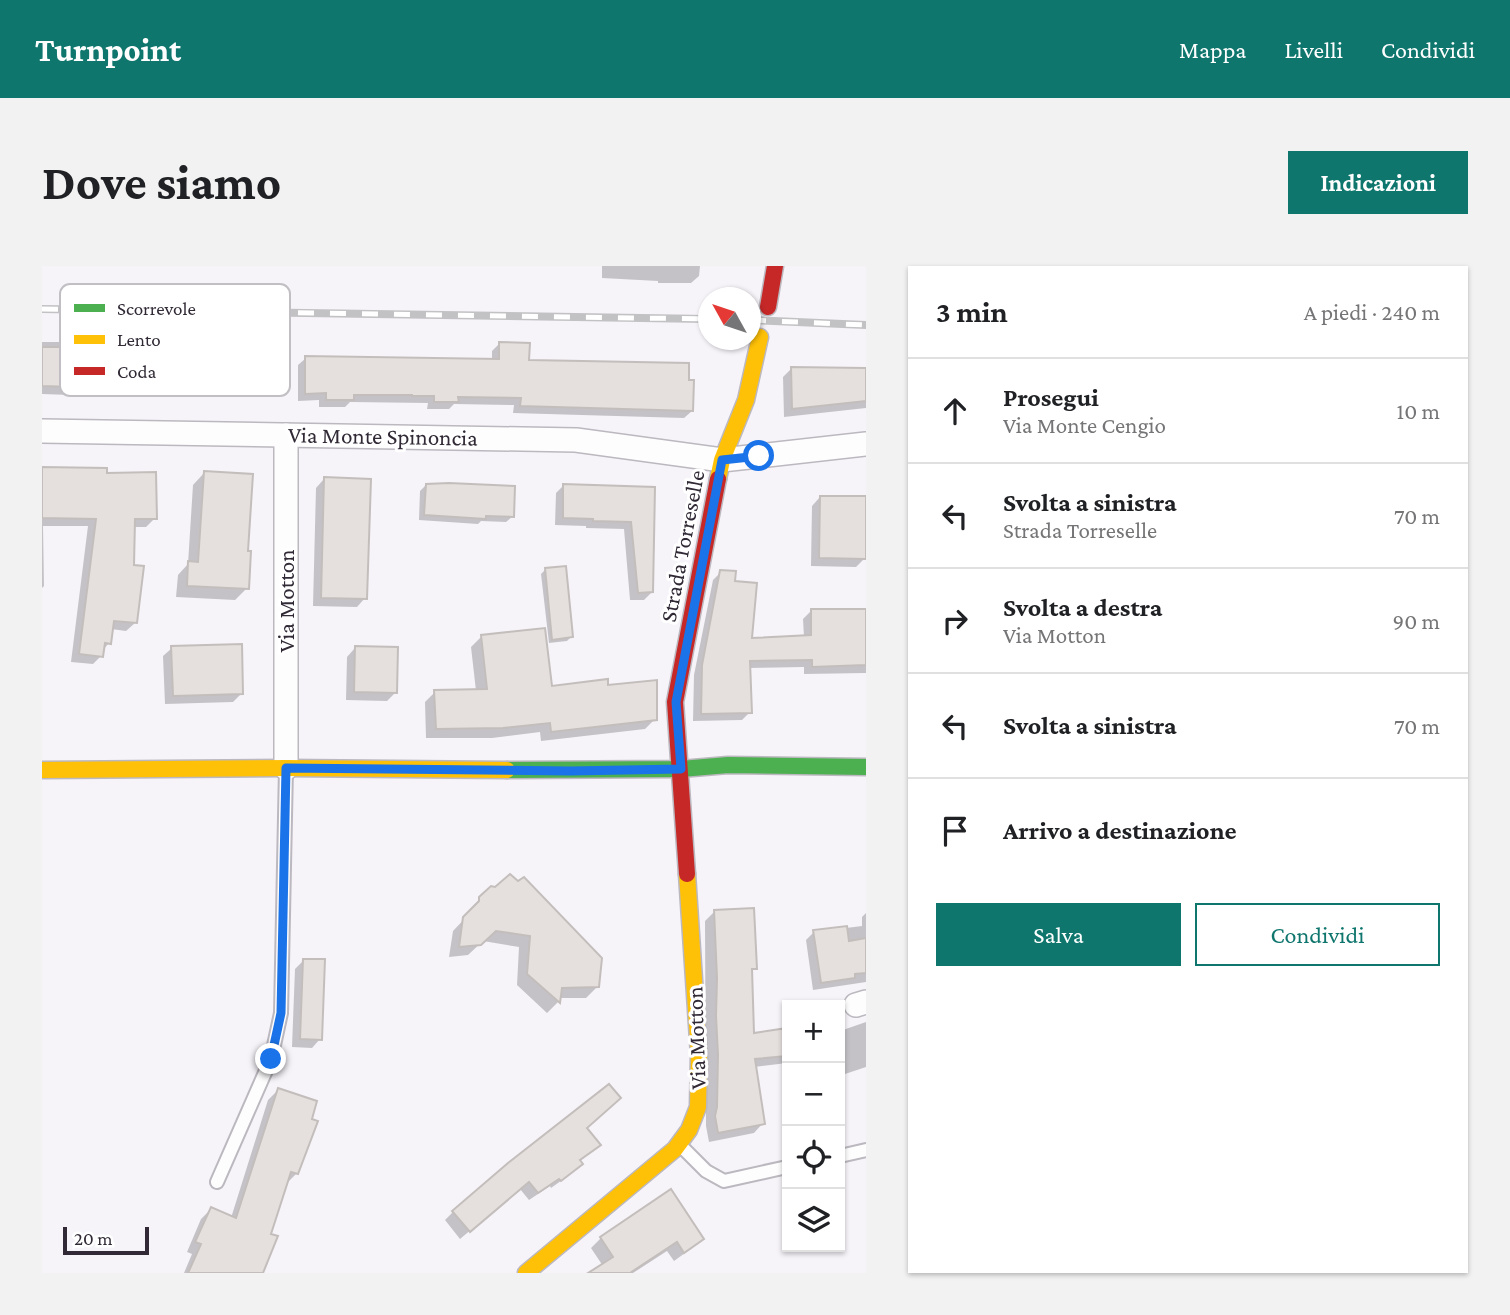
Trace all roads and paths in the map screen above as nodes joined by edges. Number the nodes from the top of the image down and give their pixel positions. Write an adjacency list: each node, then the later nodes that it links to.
1 (775, 266): 2 (street)
2 (768, 307)
3 (757, 350): 7 (street, Strada Torreselle)
4 (42, 431): 5 (street, Via Monte Spinoncia)
5 (286, 435): 7 (street, Via Monte Spinoncia); 9 (street, Via Motton)
6 (866, 444): 7 (street, Via Monte Spinoncia)
7 (722, 460): 10 (street, Strada Torreselle)
8 (866, 767): 10 (street)
9 (286, 768): 10 (street); 11 (street); 16 (lane)
10 (681, 769): 12 (street, Via Motton)
11 (42, 770)
12 (678, 1144): 15 (lane); 17 (street, Via Motton)
13 (866, 1150): 14 (lane)
14 (845, 1155)
15 (782, 1168)
16 (217, 1182)
17 (526, 1273)

